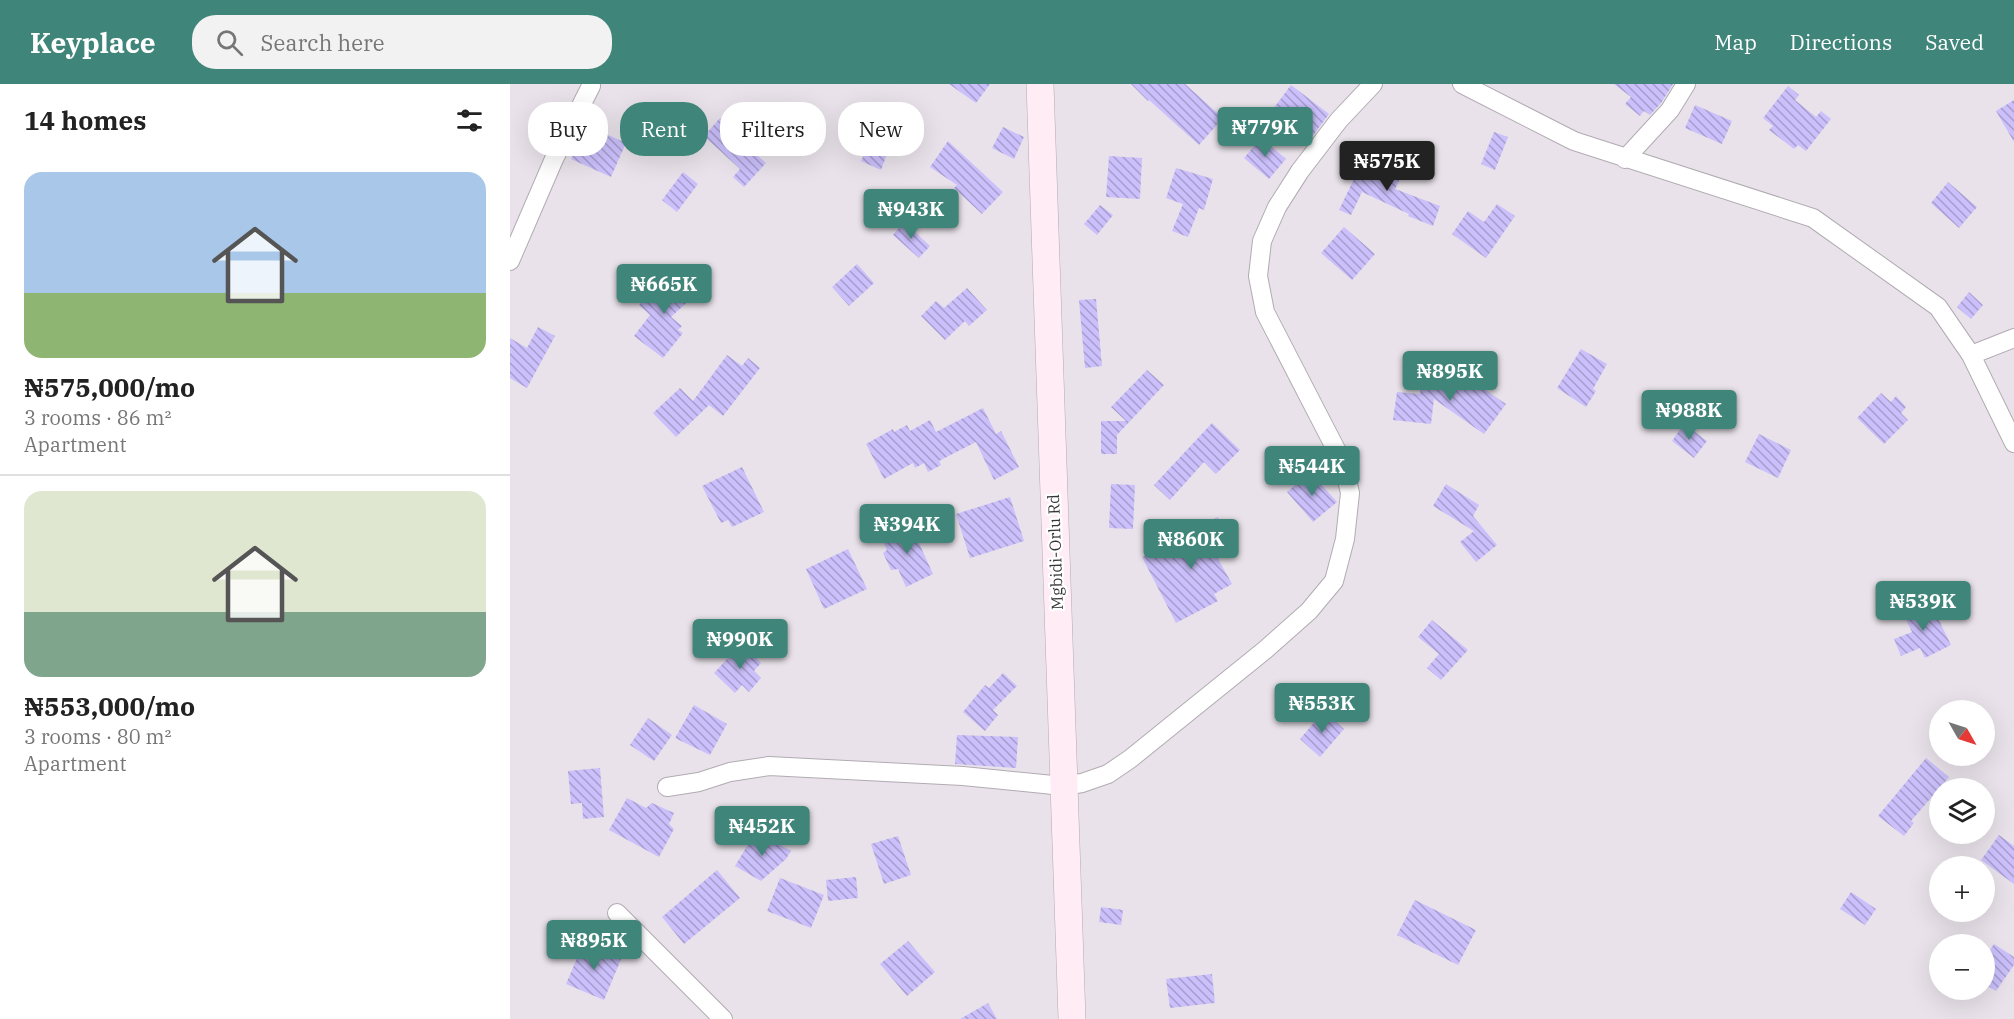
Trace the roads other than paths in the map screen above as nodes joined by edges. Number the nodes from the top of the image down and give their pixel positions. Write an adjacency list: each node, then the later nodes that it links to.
1 (589, 84): 7 (street)
2 (1040, 84): 11 (main road, Mgbidi-Orlu Rd)
3 (1373, 84): 11 (street)
4 (1462, 84): 6 (street)
5 (1686, 84): 6 (street)
6 (1625, 159): 9 (street)
7 (510, 261)
8 (2014, 338): 9 (street)
9 (1971, 355): 10 (street)
10 (2014, 443)
11 (1063, 786): 12 (street); 15 (main road, Mgbidi-Orlu Rd)
12 (667, 787)
13 (617, 913): 14 (street)
14 (723, 1019)
15 (1072, 1019)

